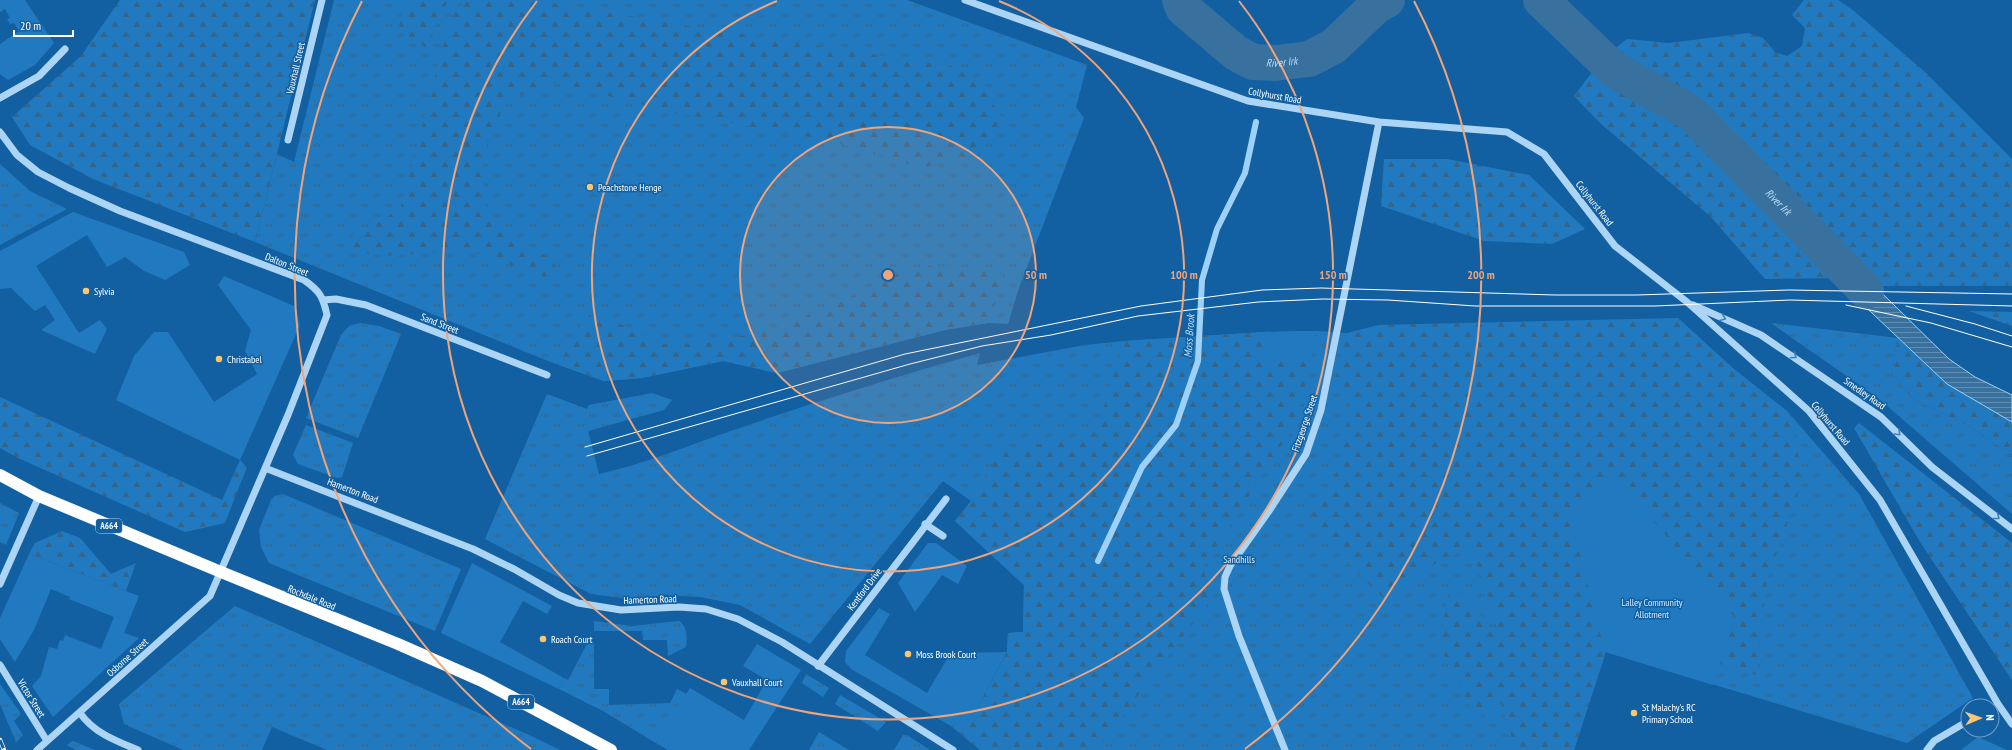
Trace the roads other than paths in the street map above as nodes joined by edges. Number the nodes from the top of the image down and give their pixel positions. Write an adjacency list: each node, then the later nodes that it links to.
1 (322, 0): 7 (street, Vauxhall Street)
2 (964, 0): 5 (street, Collyhurst Road)
3 (65, 49): 4 (street)
4 (0, 98)
5 (1380, 122): 9 (street, Collyhurst Road); 32 (street, Fitzgeorge Street)
6 (0, 132): 8 (street, Dalton Street)
7 (288, 140)
8 (323, 300): 10 (street, Sand Street); 11 (street, Dalton Street)
9 (1687, 302): 16 (street, Smedley Road, one-way to 16); 22 (street, Collyhurst Road)
10 (547, 375)
11 (265, 468): 18 (street, Dalton Street); 21 (street, Hamerton Road)
12 (0, 476): 13 (highway, Rochdale Road / A664)
13 (39, 496): 18 (highway, Rochdale Road / A664); 19 (street)
14 (946, 499): 15 (street, Kentford Drive)
15 (925, 524): 17 (street); 21 (street, Kentford Drive)
16 (2012, 528)
17 (943, 536)
18 (221, 572): 24 (street, Osborne Street); 30 (highway, Rochdale Road / A664)
19 (0, 584)
20 (0, 665): 27 (street, Victor Street)
21 (818, 666): 31 (street, Hamerton Road)
22 (1991, 698)
23 (2000, 711): 25 (street, Collyhurst Road)
24 (80, 713): 27 (street, Osborne Street); 28 (street)
25 (2012, 724)
26 (1960, 726): 33 (street)
27 (47, 741): 29 (street, Osborne Street)
28 (135, 749)
29 (37, 750)
30 (611, 750)
31 (953, 750)
32 (1284, 750)
33 (1927, 750)

